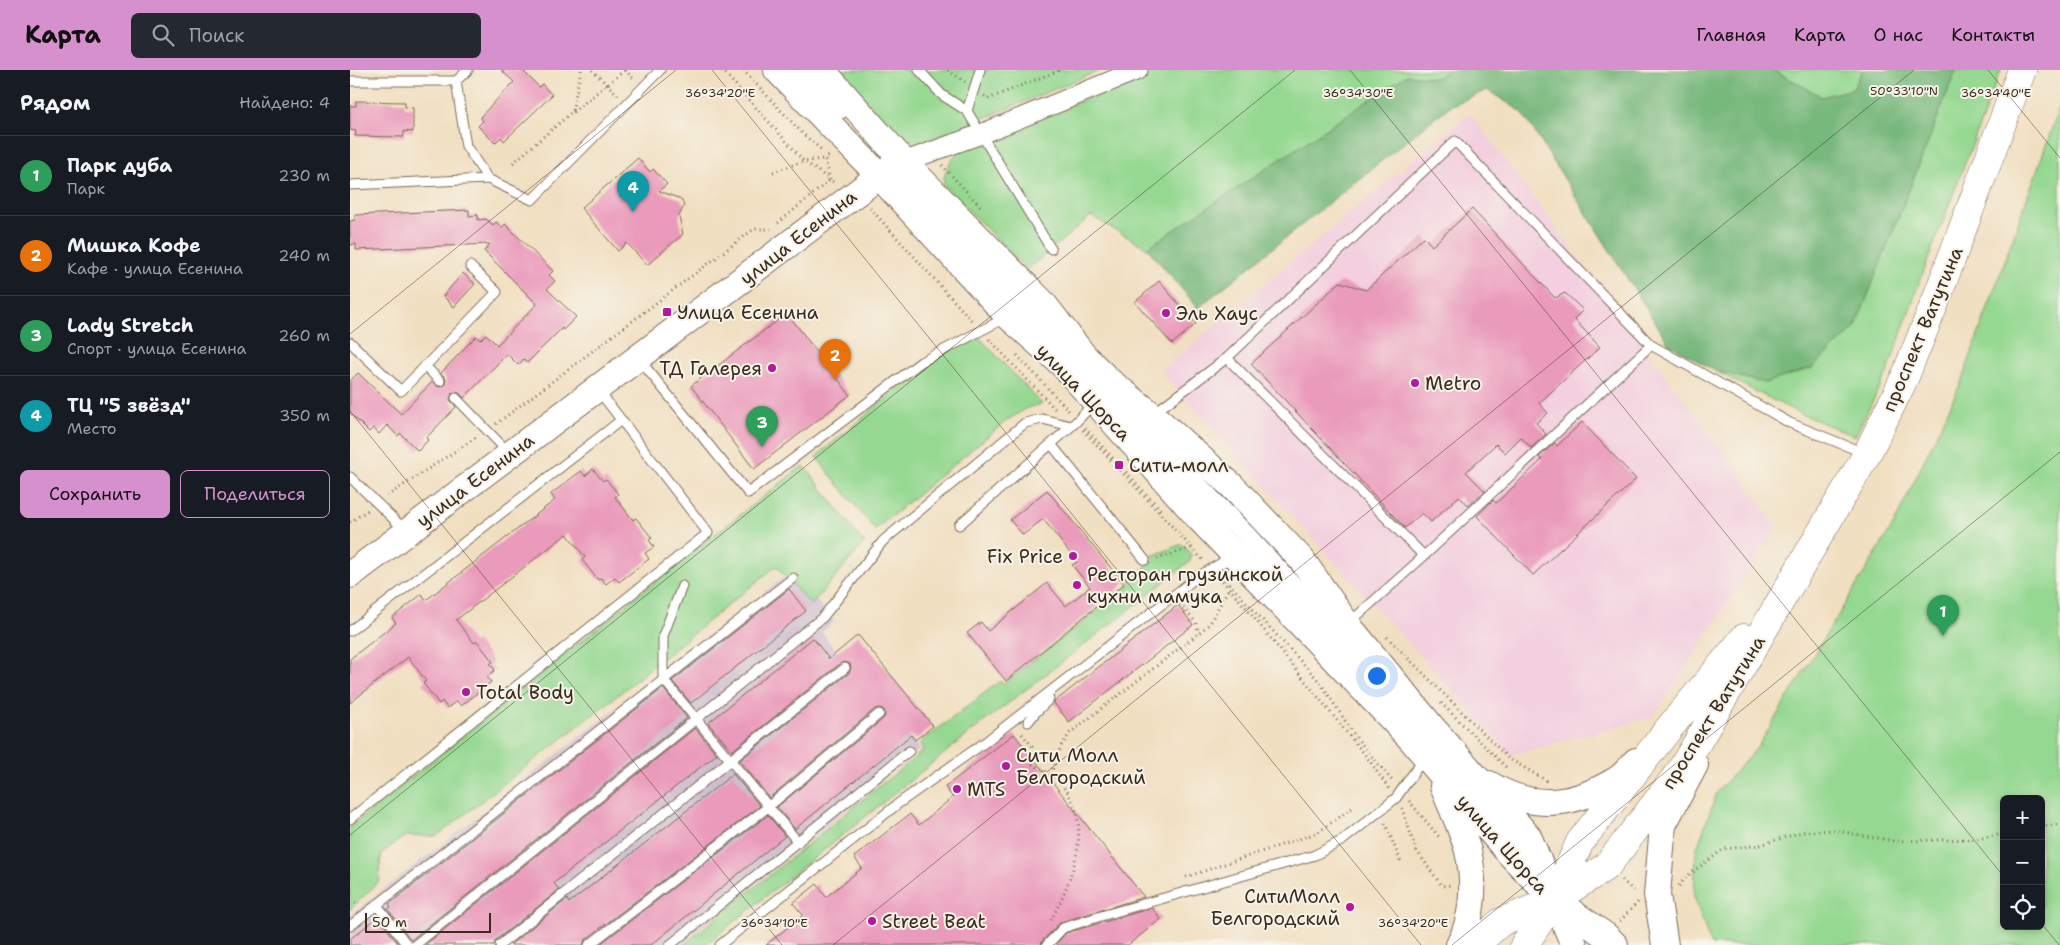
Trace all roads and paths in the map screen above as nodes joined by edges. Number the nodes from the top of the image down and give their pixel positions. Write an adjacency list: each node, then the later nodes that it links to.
1 (468, 70): 18 (lane)
2 (581, 70): 23 (path)
3 (592, 70): 19 (path)
4 (625, 70): 19 (path)
5 (660, 70): 21 (lane)
6 (722, 70): 26 (path)
7 (742, 70): 27 (path)
8 (777, 70): 29 (main road, улица Щорса)
9 (804, 70): 29 (street, улица Щорса)
10 (822, 70): 29 (main road, улица Щорса)
11 (919, 70): 22 (lane)
12 (948, 70): 20 (path)
13 (980, 70): 20 (lane)
14 (1060, 70): 20 (path)
15 (1138, 70): 24 (street, улица Есенина)
16 (2022, 70): 54 (main road, проспект Ватутина)
17 (350, 81): 18 (lane)
18 (456, 81): 31 (lane)
19 (607, 84): 21 (path); 23 (path)
20 (974, 88): 22 (lane)
21 (627, 104): 31 (lane)
22 (967, 111): 24 (lane)
23 (572, 112): 28 (path)
24 (981, 134): 29 (street, улица Есенина); 35 (lane)
25 (825, 159): 26 (path)
26 (804, 161): 30 (path); 32 (path)
27 (835, 161)
28 (512, 162)
29 (891, 168): 34 (main road, улица Есенина); 37 (main road, улица Щорса); 48 (main road, улица Щорса); 80 (street, улица Щорса)
30 (773, 172)
31 (488, 179): 33 (lane)
32 (830, 180): 34 (path); 51 (path)
33 (350, 185)
34 (856, 192): 38 (path); 41 (main road, улица Есенина)
35 (1051, 249)
36 (470, 266): 43 (lane)
37 (999, 321): 38 (lane); 47 (main road, улица Щорса); 50 (path)
38 (981, 330): 41 (lane); 50 (path)
39 (350, 342): 43 (lane)
40 (1651, 346): 42 (lane); 54 (lane); 61 (lane)
41 (638, 358): 45 (main road, улица Есенина)
42 (1227, 358): 48 (lane); 61 (lane)
43 (425, 366): 44 (lane)
44 (440, 381)
45 (597, 389): 49 (lane); 53 (main road, улица Есенина)
46 (456, 398): 51 (lane)
47 (1095, 401): 50 (lane); 64 (main road, улица Щорса)
48 (1152, 415): 71 (main road, улица Щорса)
49 (620, 421): 72 (lane); 89 (lane)
50 (1075, 423): 52 (lane); 60 (path); 64 (path); 77 (lane)
51 (487, 430): 53 (lane); 56 (path)
52 (1051, 444): 58 (lane); 63 (lane)
53 (510, 454): 59 (main road, улица Есенина)
54 (1867, 454): 66 (main road, проспект Ватутина)
55 (350, 477): 56 (lane)
56 (377, 503): 57 (path); 59 (lane)
57 (350, 522)
58 (959, 525)
59 (406, 532): 65 (main road, улица Есенина)
60 (1191, 548): 62 (path); 64 (path)
61 (1424, 556): 71 (lane)
62 (1157, 559)
63 (1145, 560)
64 (1220, 565): 69 (path); 80 (main road, улица Щорса); 86 (path); 109 (lane)
65 (350, 575)
66 (1796, 576): 79 (main road, проспект Ватутина); 98 (main road); 99 (main road, проспект Ватутина)
67 (793, 578): 75 (lane)
68 (682, 586): 75 (lane)
69 (1229, 588): 73 (path); 86 (path)
70 (1177, 599): 73 (path); 78 (lane)
71 (1347, 624): 80 (main road, улица Щорса)
72 (350, 631)
73 (1199, 633): 83 (path)
74 (845, 668): 82 (lane)
75 (663, 679): 77 (lane); 100 (lane)
76 (879, 714): 88 (lane)
77 (696, 718): 82 (lane); 105 (lane)
78 (1028, 722): 83 (path)
79 (1670, 727): 80 (main road); 99 (main road, проспект Ватутина)
80 (1432, 749): 86 (lane); 99 (main road, улица Щорса); 111 (main road)
81 (909, 751): 94 (lane)
82 (730, 760): 88 (lane); 106 (lane)
83 (1051, 774): 84 (path)
84 (1066, 790): 85 (path); 102 (path)
85 (1061, 793)
86 (1398, 795): 95 (path); 110 (lane)
87 (1355, 806): 97 (path)
88 (768, 807): 94 (lane); 107 (lane)
89 (350, 819)
90 (1384, 820): 96 (path)
91 (2060, 824): 92 (path)
92 (2045, 826)
93 (2000, 835): 98 (path)
94 (798, 842): 108 (lane)
95 (1445, 844)
96 (1402, 862)
97 (1185, 877)
98 (1657, 895): 103 (path); 115 (main road)
99 (1554, 900): 103 (main road); 112 (main road, проспект Ватутина); 113 (main road, проспект Ватутина); 114 (main road)
100 (377, 905): 101 (lane); 104 (lane)
101 (350, 926)
102 (1048, 928)
103 (1610, 940)
104 (407, 945)
105 (415, 945)
106 (500, 945)
107 (589, 945)
108 (670, 945)
109 (720, 945)
110 (1047, 945)
111 (1459, 945)
112 (1476, 945)
113 (1524, 945)
114 (1574, 945)
115 (1665, 945)

